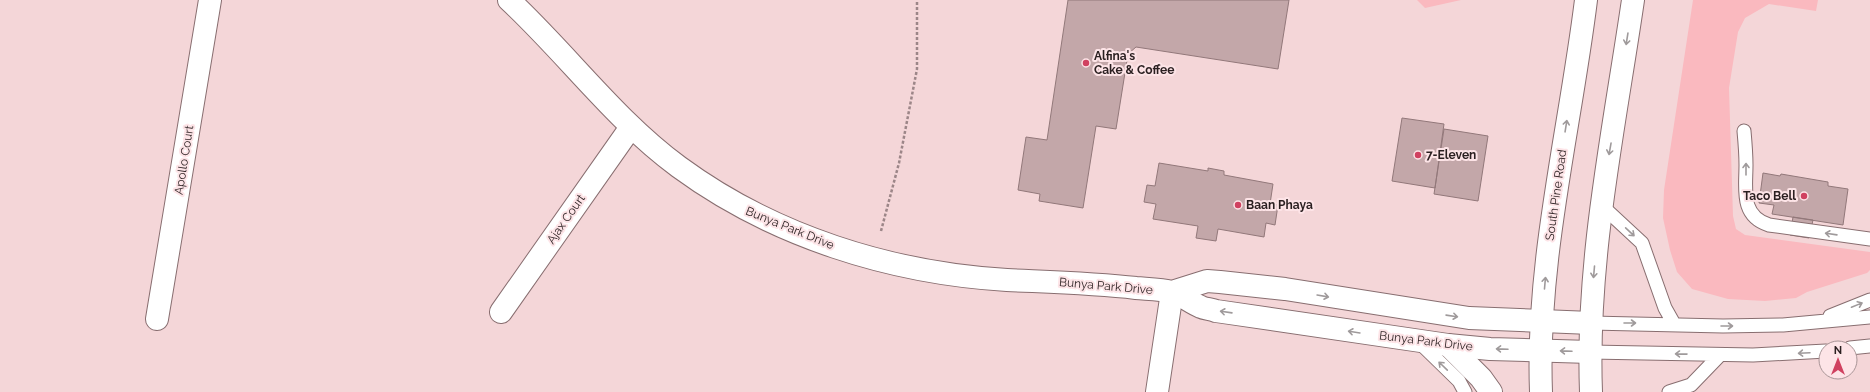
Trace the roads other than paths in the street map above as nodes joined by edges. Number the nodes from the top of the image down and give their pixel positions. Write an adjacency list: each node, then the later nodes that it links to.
1 (210, 0): 13 (main road, Apollo Court)
2 (509, 0): 5 (main road, Bunya Park Drive)
3 (1586, 0): 15 (main road, South Pine Road, one-way to 3)
4 (1633, 0): 7 (main road, one-way to 7)
5 (631, 126): 9 (main road, Bunya Park Drive); 11 (main road, Ajax Court)
6 (1744, 131): 8 (lane, one-way to 6)
7 (1601, 205): 16 (main road, one-way to 16); 17 (lane, one-way to 17)
8 (1870, 239)
9 (1172, 292): 15 (main road, Bunya Park Drive, one-way to 15); 18 (main road, Bunya Park Drive, one-way to 9); 26 (main road)
10 (1870, 300): 14 (lane, one-way to 10)
11 (501, 312)
12 (1870, 317): 14 (lane)
13 (157, 319)
14 (1817, 321): 17 (lane, one-way to 14)
15 (1542, 322): 16 (main road, Bunya Park Drive); 22 (main road, South Pine Road)
16 (1591, 323): 17 (lane, one-way to 17); 24 (main road)
17 (1674, 324)
18 (1418, 342): 19 (main road, Bunya Park Drive); 27 (lane, one-way to 18)
19 (1448, 345): 22 (main road, Bunya Park Drive, one-way to 19); 28 (main road)
20 (1870, 346): 21 (lane)
21 (1858, 347)
22 (1541, 350): 24 (main road, Bunya Park Drive, one-way to 22); 29 (main road, South Pine Road)
23 (1818, 351): 25 (lane, one-way to 25)
24 (1590, 352): 25 (lane, one-way to 24); 30 (main road)
25 (1720, 355): 31 (lane)
26 (1158, 392)
27 (1465, 392)
28 (1491, 392)
29 (1541, 392)
30 (1591, 392)
31 (1669, 392)

